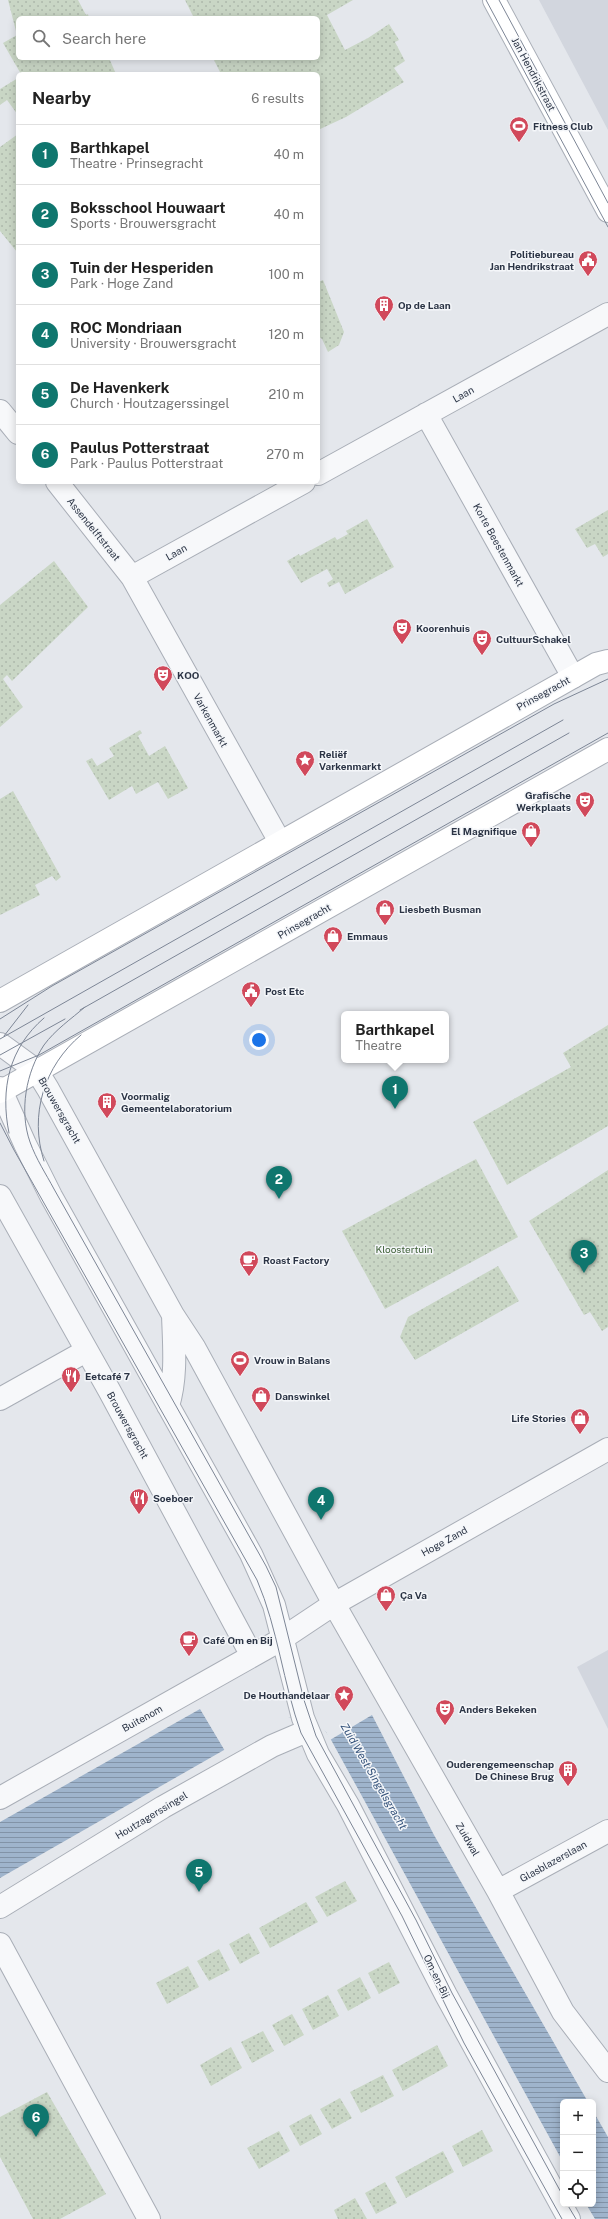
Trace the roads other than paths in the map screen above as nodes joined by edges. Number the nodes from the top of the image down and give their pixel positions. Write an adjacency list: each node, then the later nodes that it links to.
1 (494, 0): 2 (street, Jan Hendrikstraat)
2 (608, 211)
3 (608, 314): 5 (street, Laan)
4 (0, 411): 6 (street)
5 (426, 414): 7 (street, Laan); 12 (street, Korte Beestenmarkt)
6 (16, 431)
7 (320, 473)
8 (59, 484): 10 (street, Assendelftstraat)
9 (300, 484): 10 (street, Laan)
10 (132, 577): 14 (street, Varkenmarkt)
11 (608, 661): 12 (street, Prinsegracht)
12 (573, 677): 14 (street, Prinsegracht)
13 (608, 749): 17 (street, Prinsegracht)
14 (280, 842): 15 (street, Prinsegracht)
15 (0, 1001)
16 (0, 1044): 17 (street, Brouwersgracht)
17 (37, 1071): 18 (street, Prinsegracht); 20 (street, Brouwersgracht)
18 (1, 1090): 23 (street)
19 (0, 1196): 21 (street, Brouwersgracht)
20 (173, 1315): 23 (street, Brouwersgracht); 25 (street, Brouwersgracht)
21 (86, 1351): 22 (street); 27 (street, Brouwersgracht)
22 (0, 1399)
23 (168, 1406): 26 (street)
24 (608, 1449): 25 (street, Hoge Zand)
25 (334, 1604): 26 (street, Hoge Zand); 31 (street, Zuidwal)
26 (284, 1638): 27 (street, Buitenom); 28 (street)
27 (252, 1656): 29 (street, Buitenom)
28 (305, 1725): 32 (street, Houtzagerssingel); 36 (street, Om-en-Bij)
29 (0, 1798)
30 (608, 1831): 31 (street, Glasblazerslaan)
31 (498, 1891): 34 (street, Zuidwal)
32 (0, 1907)
33 (0, 1944): 35 (street)
34 (608, 2071)
35 (149, 2219)
36 (569, 2219)

